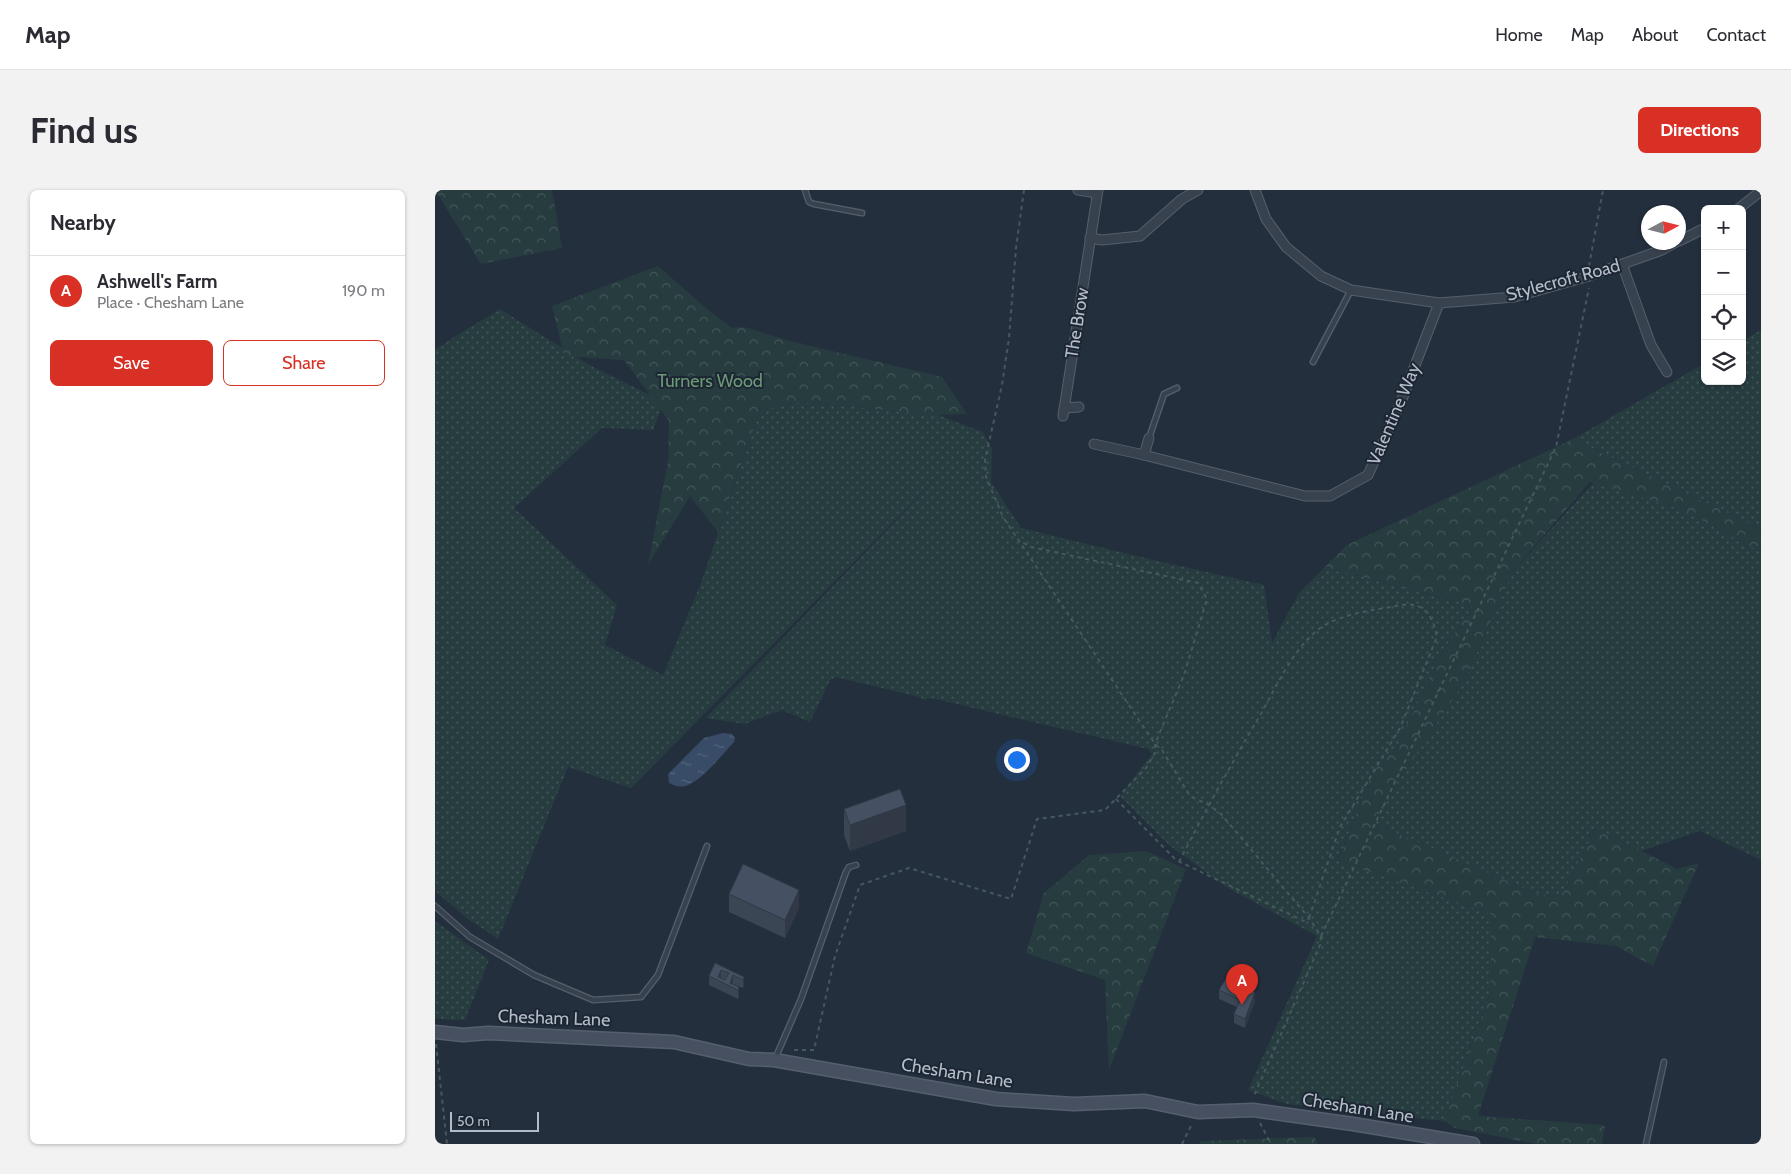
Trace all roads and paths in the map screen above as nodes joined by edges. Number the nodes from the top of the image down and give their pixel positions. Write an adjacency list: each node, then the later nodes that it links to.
1 (805, 190): 10 (lane)
2 (1024, 190): 27 (path)
3 (1078, 190): 7 (street, The Brow)
4 (1198, 190): 12 (street)
5 (1255, 190): 18 (street, Stylecroft Road)
6 (1603, 190): 16 (path)
7 (1098, 192): 12 (street, The Brow)
8 (1761, 192): 9 (street)
9 (1743, 205)
10 (862, 213)
11 (1701, 230): 13 (street, Stylecroft Road)
12 (1090, 238): 23 (street, The Brow)
13 (1686, 238)
14 (1662, 250): 15 (street, Stylecroft Road)
15 (1622, 264): 19 (street, Stylecroft Road); 21 (street)
16 (1588, 269)
17 (1589, 289): 36 (path)
18 (1351, 290): 19 (street, Stylecroft Road); 20 (lane)
19 (1439, 302): 26 (street, Valentine Way)
20 (1313, 362)
21 (1667, 372)
22 (1177, 388): 24 (lane)
23 (1079, 407)
24 (1149, 438): 26 (street)
25 (1094, 444): 26 (street, Valentine Way)
26 (1144, 455)
27 (1018, 540): 28 (path); 28 (path)
28 (1155, 744): 29 (path); 30 (path)
29 (1116, 799): 32 (path); 38 (path)
30 (1209, 805): 32 (path); 35 (path); 35 (path)
31 (707, 846): 34 (lane)
32 (1179, 862): 35 (path)
33 (856, 865): 38 (lane)
34 (435, 906)
35 (1309, 918): 36 (path)
36 (1321, 936): 40 (path)
37 (436, 1037): 38 (street, Chesham Lane); 42 (path)
38 (776, 1056): 41 (street, Chesham Lane)
39 (1664, 1062): 46 (lane)
40 (1250, 1110): 41 (street, Chesham Lane); 44 (path); 45 (street, Chesham Lane)
41 (1198, 1112): 43 (path)
42 (447, 1144)
43 (1182, 1144)
44 (1271, 1144)
45 (1473, 1144)
46 (1646, 1144)

